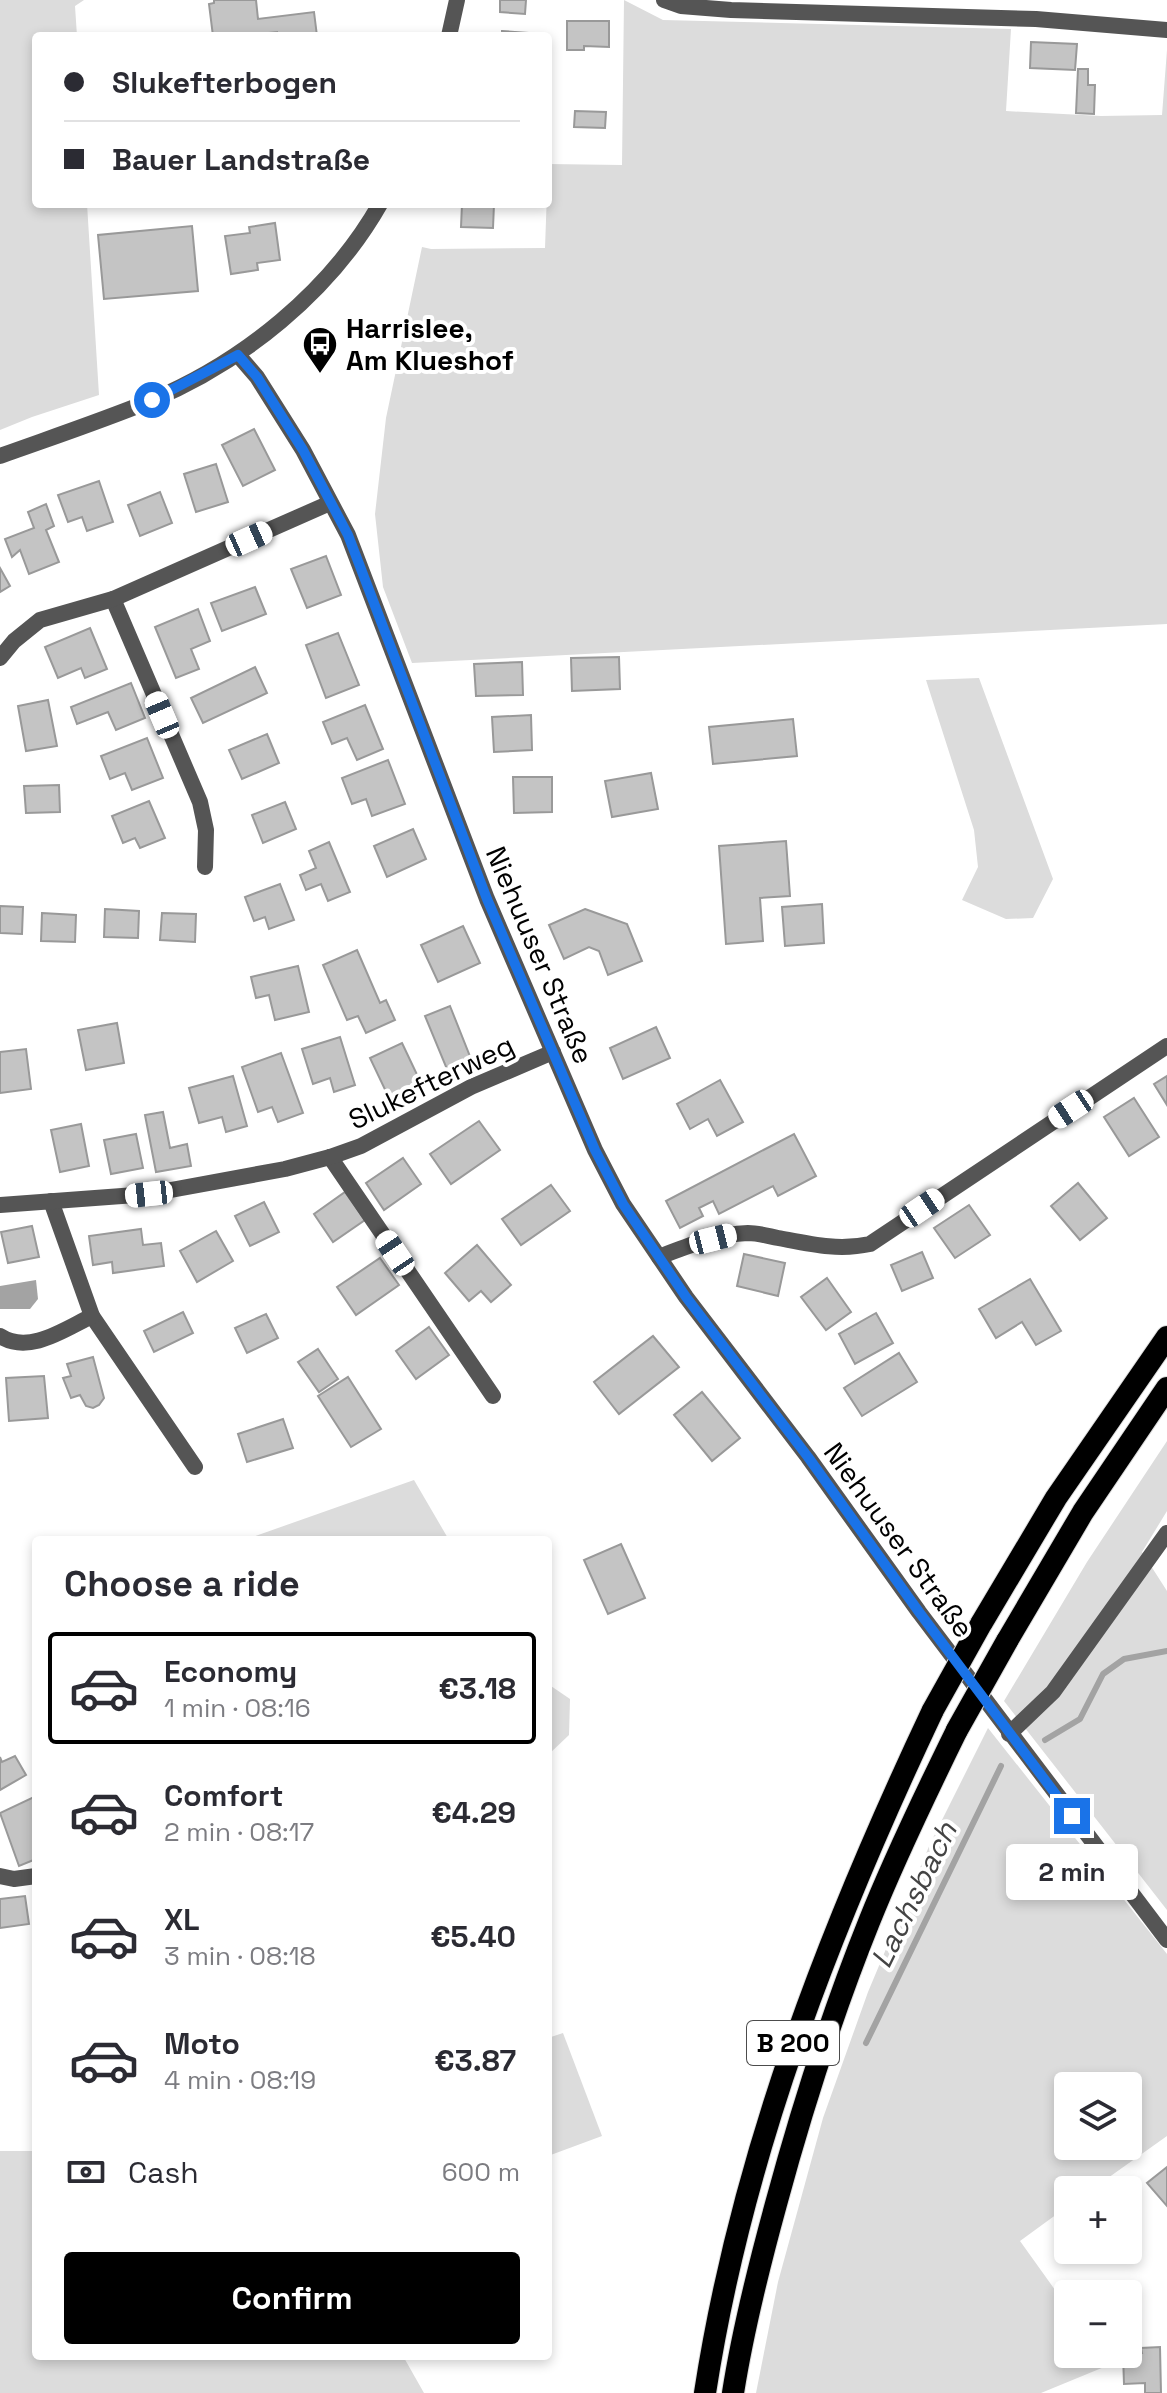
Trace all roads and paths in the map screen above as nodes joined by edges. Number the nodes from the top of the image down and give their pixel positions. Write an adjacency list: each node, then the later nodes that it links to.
1 (457, 0): 4 (street)
2 (664, 0): 3 (street)
3 (1167, 30)
4 (450, 32)
5 (378, 208): 6 (street)
6 (238, 355): 7 (street); 8 (street, Niehuuser Straße)
7 (0, 456)
8 (330, 503): 9 (street); 13 (street, Niehuuser Straße)
9 (113, 599): 10 (street); 11 (street)
10 (0, 658)
11 (205, 867)
12 (1167, 1046): 17 (street)
13 (553, 1052): 14 (street, Slukefterweg); 17 (street, Niehuuser Straße)
14 (330, 1157): 15 (street, Slukefterweg); 22 (street, Slukefterweg)
15 (51, 1201): 16 (street, Slukefterweg); 18 (street)
16 (0, 1205)
17 (659, 1257): 25 (street, Niehuuser Straße)
18 (92, 1316): 19 (street); 23 (street)
19 (0, 1336)
20 (1167, 1337): 29 (highway, B 200, bridge)
21 (1167, 1388): 30 (highway, B 200, bridge)
22 (493, 1396)
23 (195, 1467)
24 (1167, 1533): 25 (street)
25 (1009, 1734): 28 (street, Niehuuser Straße)
26 (0, 1876): 27 (street)
27 (32, 1877)
28 (1167, 1940)
29 (705, 2393)
30 (733, 2393)

